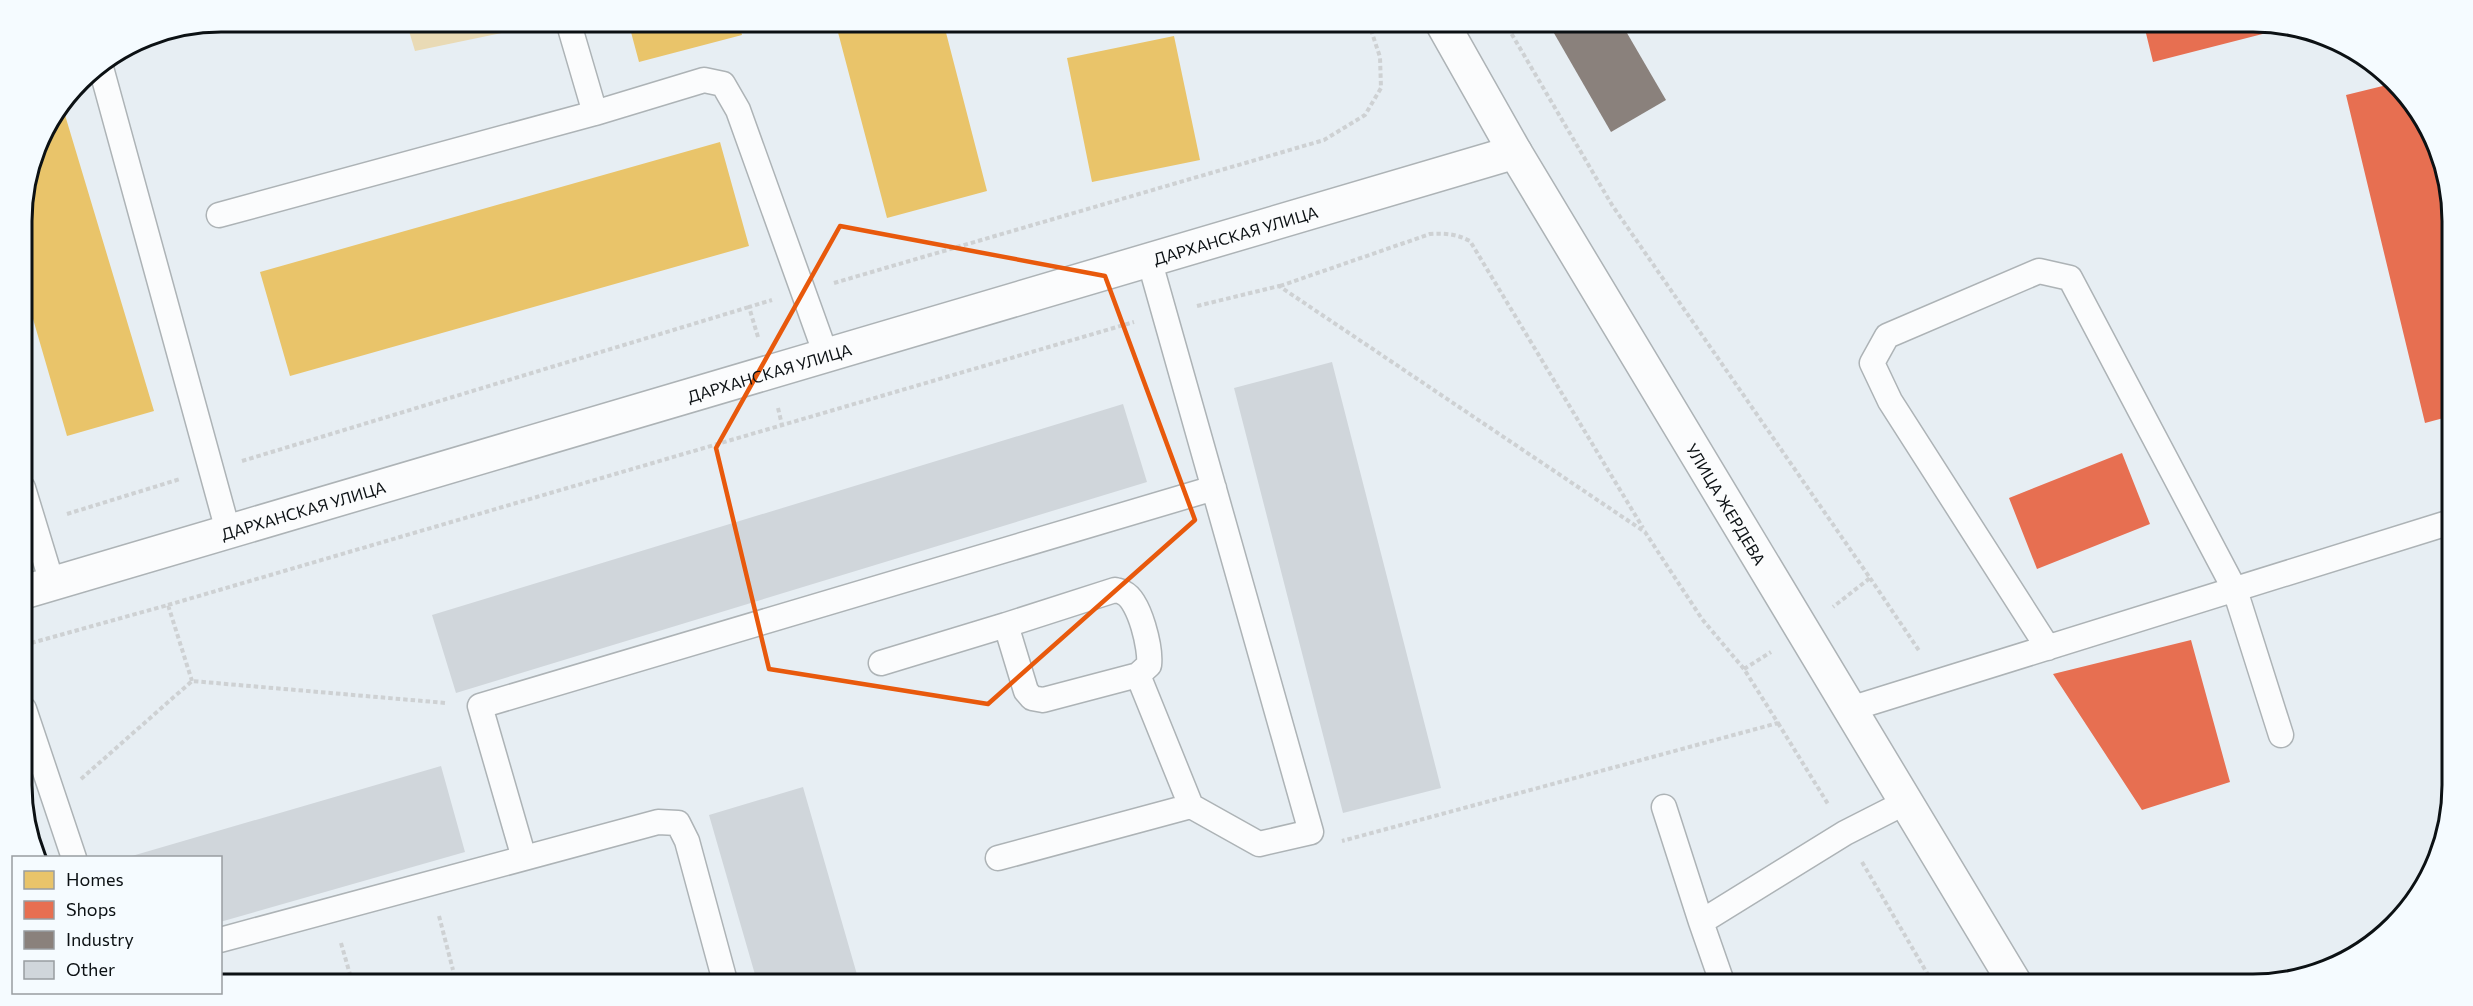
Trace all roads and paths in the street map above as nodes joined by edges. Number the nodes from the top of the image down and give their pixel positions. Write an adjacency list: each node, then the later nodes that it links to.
1 (571, 32): 6 (lane)
2 (1373, 32): 11 (path)
3 (1447, 32): 7 (street, УЛИЦА ЖЕРДЕВА)
4 (1510, 32): 24 (path)
5 (102, 73): 17 (lane)
6 (596, 113): 8 (lane); 11 (lane)
7 (1515, 152): 9 (street, ДАРХАНСКАЯ УЛИЦА); 29 (street, УЛИЦА ЖЕРДЕВА)
8 (219, 215)
9 (1149, 259): 13 (lane); 14 (street, ДАРХАНСКАЯ УЛИЦА)
10 (1279, 286): 13 (path); 23 (path); 23 (path)
11 (803, 292): 12 (path); 14 (lane)
12 (749, 307): 15 (path); 17 (path)
13 (1164, 313): 16 (path); 18 (lane)
14 (826, 355): 15 (street, ДАРХАНСКАЯ УЛИЦА)
15 (768, 372): 16 (path); 22 (street, ДАРХАНСКАЯ УЛИЦА)
16 (782, 425): 27 (path)
17 (211, 470): 20 (path); 22 (lane)
18 (1214, 488): 37 (lane); 45 (lane)
19 (32, 517): 20 (lane)
20 (34, 524): 25 (lane)
21 (2442, 525): 26 (lane)
22 (228, 531): 25 (street, ДАРХАНСКАЯ УЛИЦА)
23 (1645, 532): 33 (path)
24 (1870, 578): 29 (path); 36 (path)
25 (38, 588)
26 (2235, 590): 31 (lane); 31 (lane); 40 (lane)
27 (168, 605): 30 (path); 35 (path)
28 (1006, 625): 32 (lane); 34 (lane); 34 (lane)
29 (1803, 631): 33 (path); 38 (street, УЛИЦА ЖЕРДЕВА)
30 (32, 643)
31 (2048, 648): 36 (lane)
32 (881, 663)
33 (1744, 669): 45 (path)
34 (1138, 675): 43 (lane)
35 (192, 681): 37 (path); 41 (path)
36 (1939, 681): 38 (lane)
37 (480, 706): 47 (lane)
38 (1850, 709): 42 (street, УЛИЦА ЖЕРДЕВА)
39 (32, 733): 41 (lane)
40 (2281, 735)
41 (55, 802): 46 (lane)
42 (1906, 802): 51 (lane); 57 (street, УЛИЦА ЖЕРДЕВА)
43 (1191, 806): 45 (lane); 48 (lane)
44 (1664, 807): 51 (lane)
45 (1311, 832)
46 (73, 856)
47 (524, 858): 49 (lane); 55 (lane)
48 (998, 858)
49 (431, 884): 50 (lane); 53 (path)
50 (331, 910): 52 (lane); 54 (path)
51 (1701, 922): 56 (lane)
52 (222, 939)
53 (453, 970)
54 (350, 974)
55 (723, 974)
56 (1719, 974)
57 (2009, 974)

